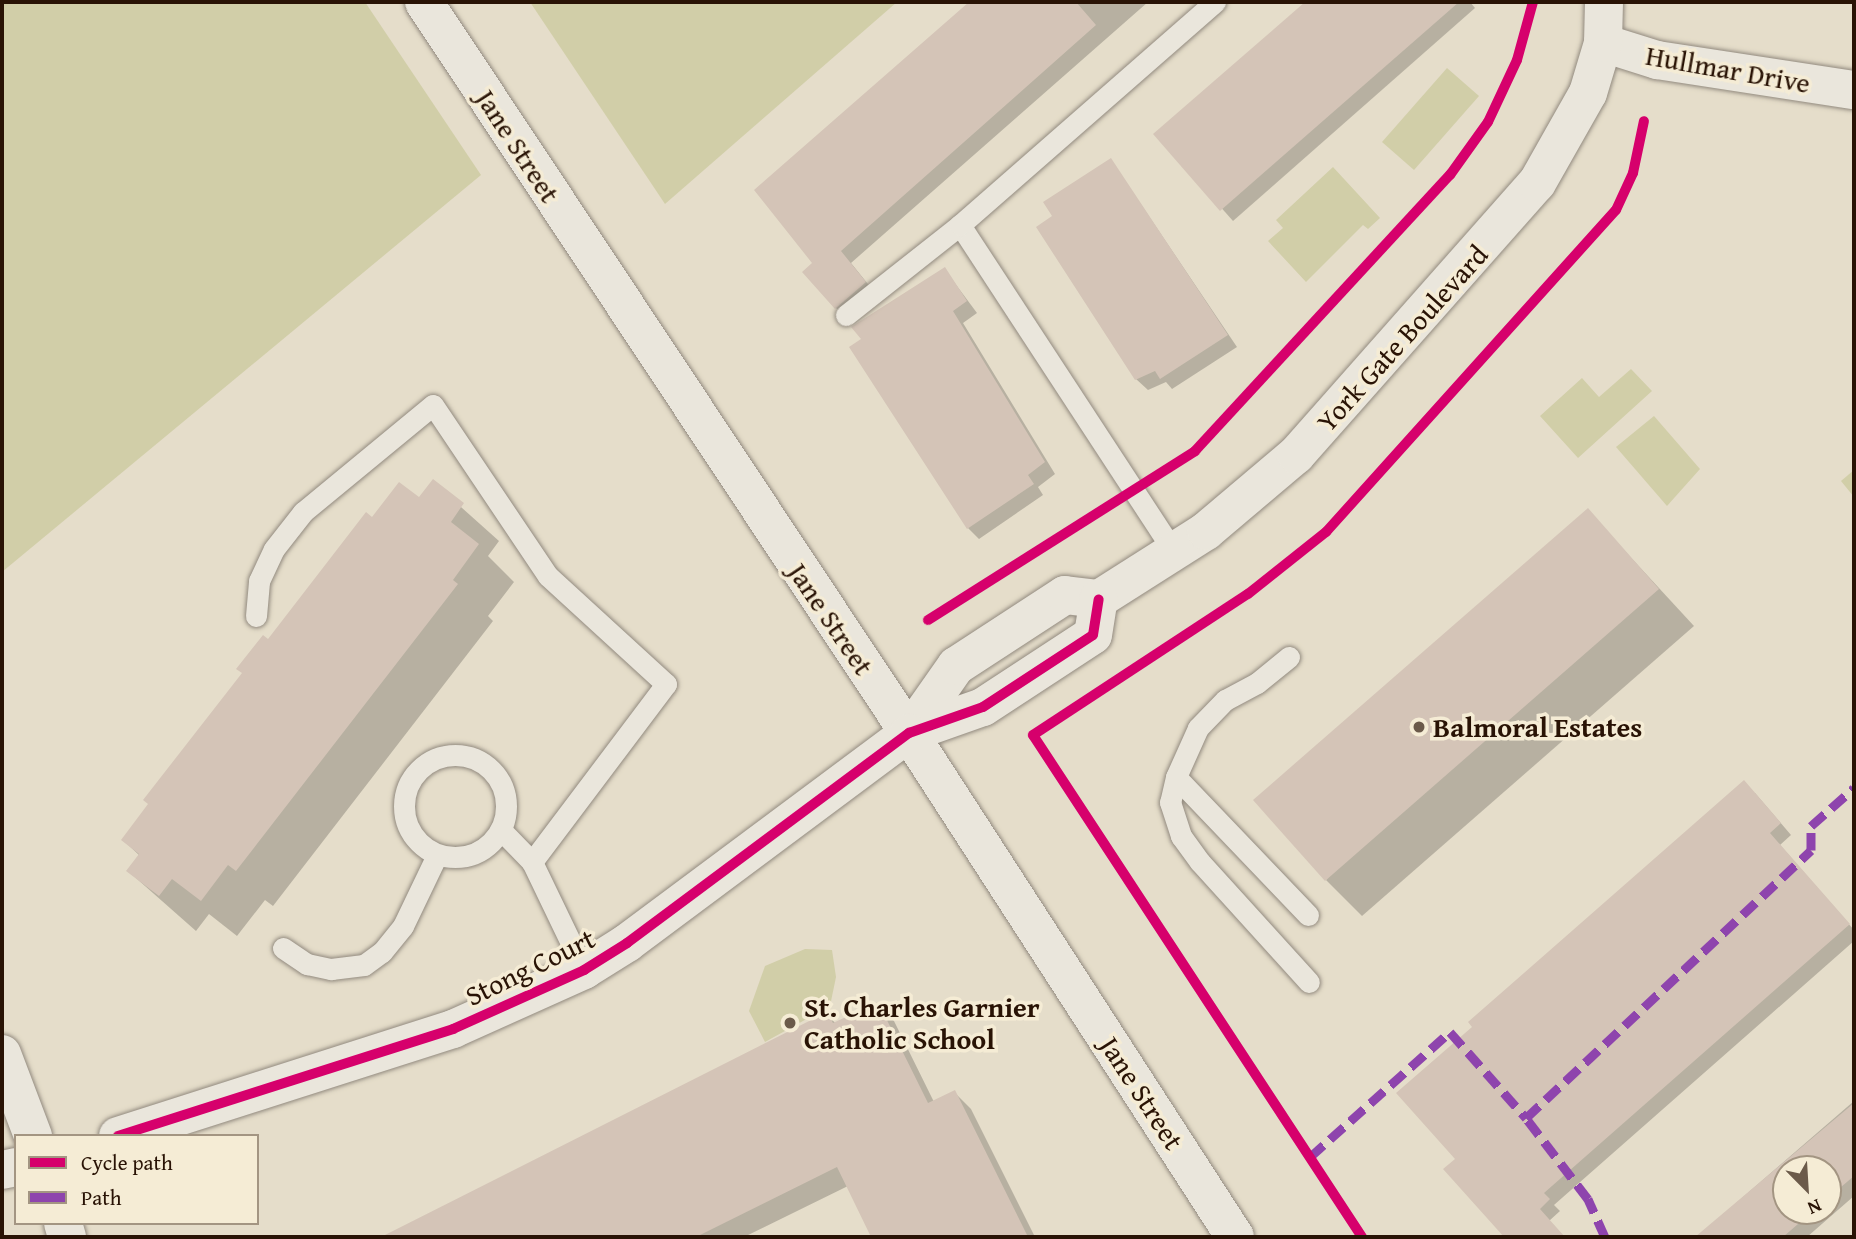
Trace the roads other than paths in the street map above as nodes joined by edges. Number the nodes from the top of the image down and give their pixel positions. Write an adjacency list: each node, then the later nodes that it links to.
1 (424, 2): 11 (street, Jane Street)
2 (1215, 2): 6 (lane)
3 (1604, 2): 4 (street, York Gate Boulevard)
4 (1602, 43): 5 (street, Hullmar Drive); 8 (street, York Gate Boulevard)
5 (1854, 90)
6 (960, 225): 7 (lane); 8 (lane)
7 (846, 315)
8 (1173, 551): 11 (street, York Gate Boulevard)
9 (256, 617): 15 (lane)
10 (1289, 657): 12 (lane)
11 (909, 733): 18 (street, Stong Court); 23 (street, Jane Street)
12 (1176, 777): 16 (lane); 19 (lane)
13 (501, 830): 14 (lane); 14 (lane); 15 (lane)
14 (437, 855): 17 (lane)
15 (532, 862): 18 (lane)
16 (1308, 915)
17 (283, 948)
18 (584, 970): 22 (street, Stong Court)
19 (1309, 982)
20 (2, 1054): 21 (street)
21 (32, 1134)
22 (124, 1134)
23 (1236, 1237)

